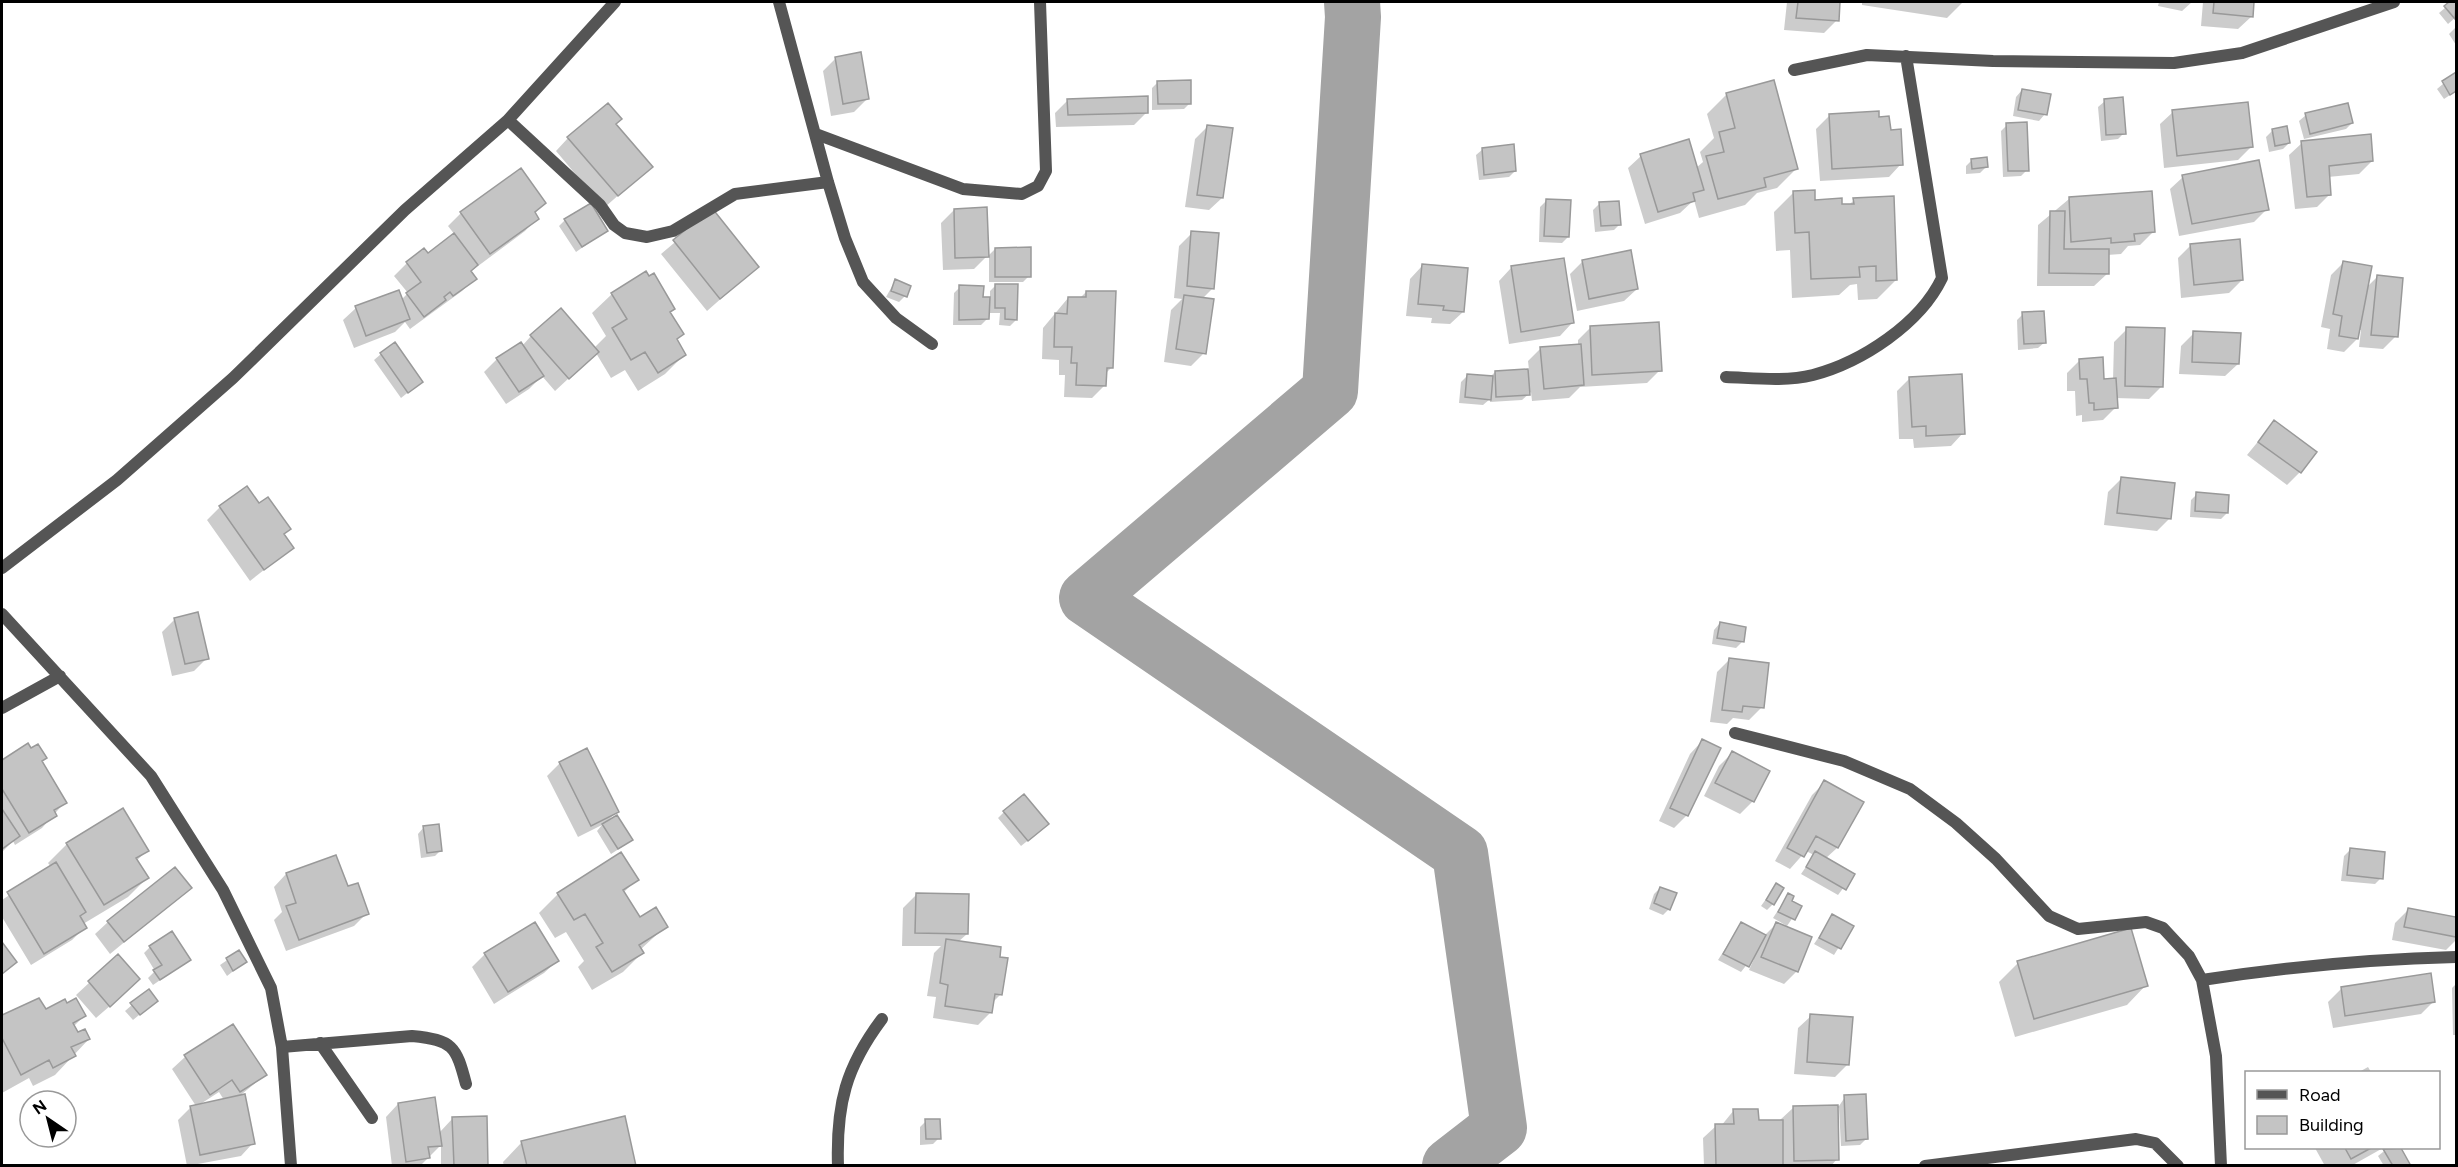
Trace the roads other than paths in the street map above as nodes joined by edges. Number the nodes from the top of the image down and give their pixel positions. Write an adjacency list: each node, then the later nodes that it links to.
1 (615, 2): 7 (street)
2 (780, 2): 8 (street)
3 (1040, 2): 8 (street)
4 (2394, 2): 5 (street)
5 (1906, 56): 6 (street); 11 (street)
6 (1794, 70)
7 (508, 120): 9 (street); 12 (street)
8 (816, 134): 9 (street)
9 (828, 182): 10 (street)
10 (932, 344)
11 (1726, 377)
12 (2, 568)
13 (2, 614): 14 (street)
14 (60, 676): 15 (street); 21 (street)
15 (2, 708)
16 (1735, 734): 18 (street)
17 (2457, 957): 18 (street)
18 (2202, 980): 28 (street)
19 (882, 1019): 25 (street)
20 (320, 1043): 21 (street); 22 (street); 23 (street)
21 (282, 1047): 24 (street)
22 (466, 1084)
23 (372, 1118)
24 (291, 1166)
25 (838, 1166)
26 (1925, 1166): 27 (street)
27 (2178, 1166)
28 (2221, 1166)

